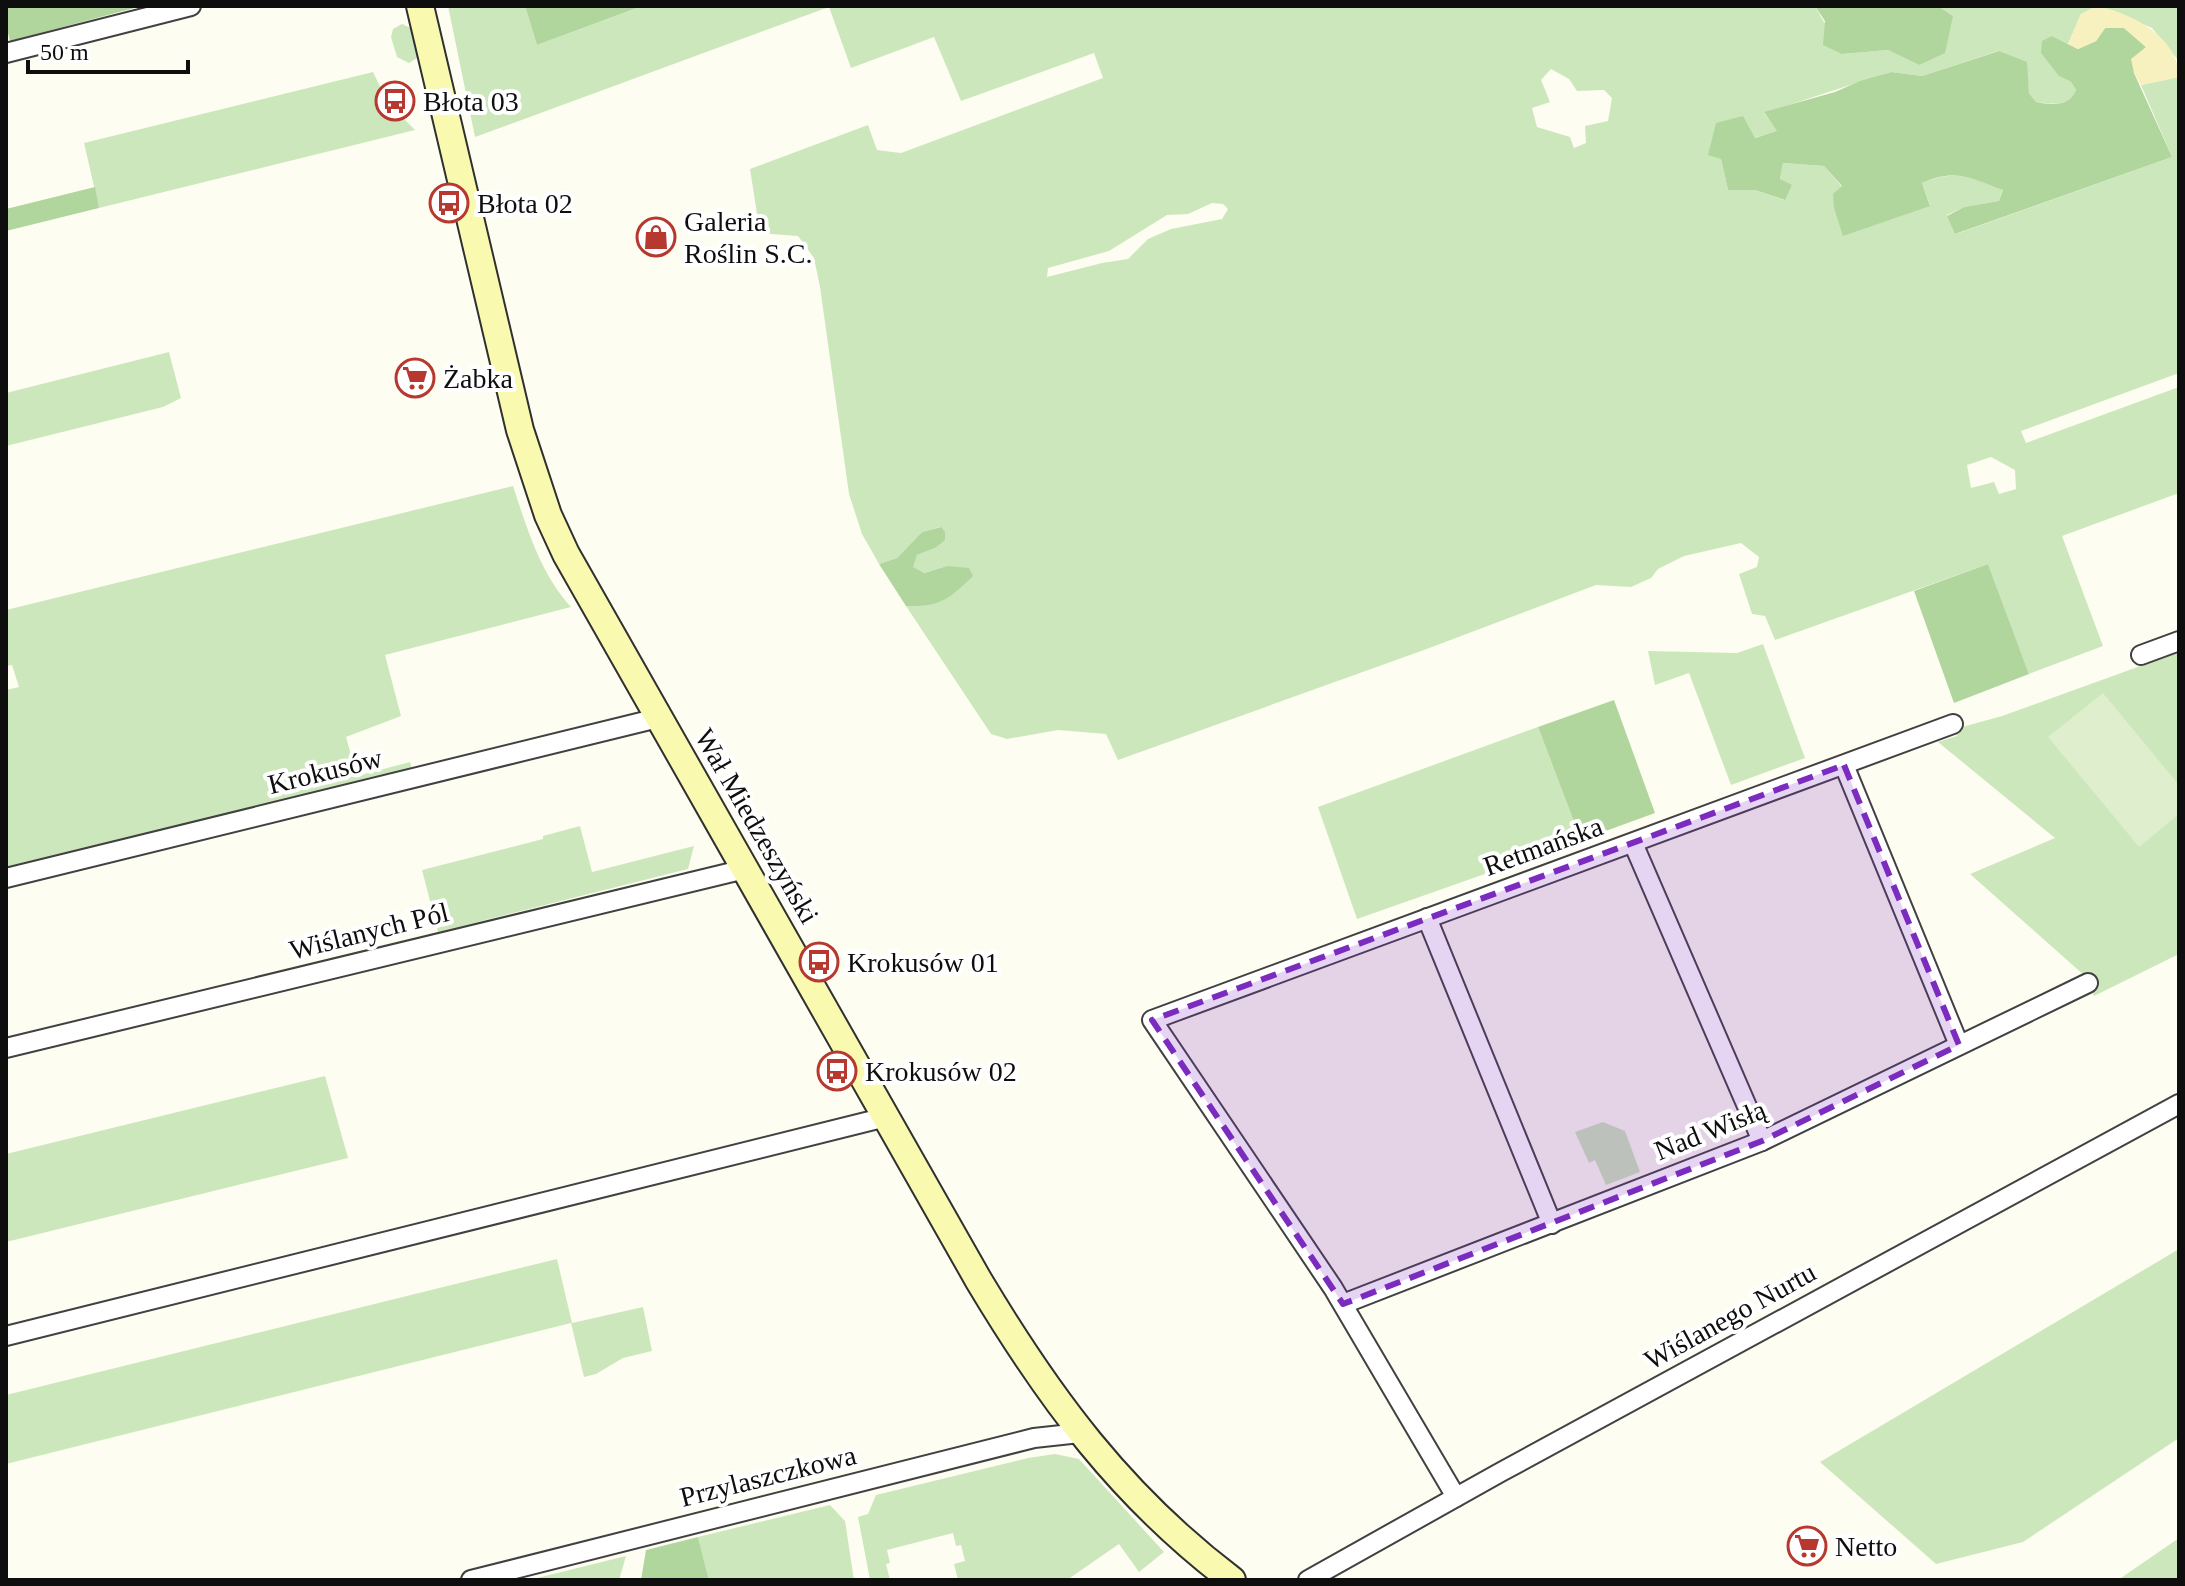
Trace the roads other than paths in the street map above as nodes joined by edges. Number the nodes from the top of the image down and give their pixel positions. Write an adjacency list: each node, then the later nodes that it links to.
1 (191, 6): 3 (street)
2 (420, 6): 6 (main road, Wał Miedzeszyński)
3 (6, 53)
4 (2179, 641): 5 (street)
5 (2141, 655)
6 (658, 718): 10 (main road, Wał Miedzeszyński); 11 (street, Krokusów)
7 (1953, 724): 8 (street, Retmańska)
8 (1844, 765): 9 (street, Retmańska); 14 (street)
9 (1633, 843): 12 (street, Retmańska); 18 (street)
10 (745, 869): 15 (street, Wiślanych Pól); 17 (main road, Wał Miedzeszyński)
11 (6, 878)
12 (1427, 918): 19 (street); 20 (street, Retmańska)
13 (2088, 983): 14 (street, Nad Wisłą)
14 (1959, 1045): 18 (street, Nad Wisłą)
15 (6, 1048)
16 (2179, 1104): 23 (street, Wiślanego Nurtu)
17 (886, 1117): 21 (street); 22 (main road, Wał Miedzeszyński)
18 (1762, 1141): 19 (street, Nad Wisłą)
19 (1552, 1224): 20 (street, Nad Wisłą)
20 (1343, 1304): 23 (street)
21 (6, 1336)
22 (1080, 1433): 24 (street, Przylaszczkowa); 25 (main road, Wał Miedzeszyński)
23 (1456, 1497): 26 (street, Wiślanego Nurtu)
24 (471, 1580)
25 (1232, 1580)
26 (1308, 1580)

